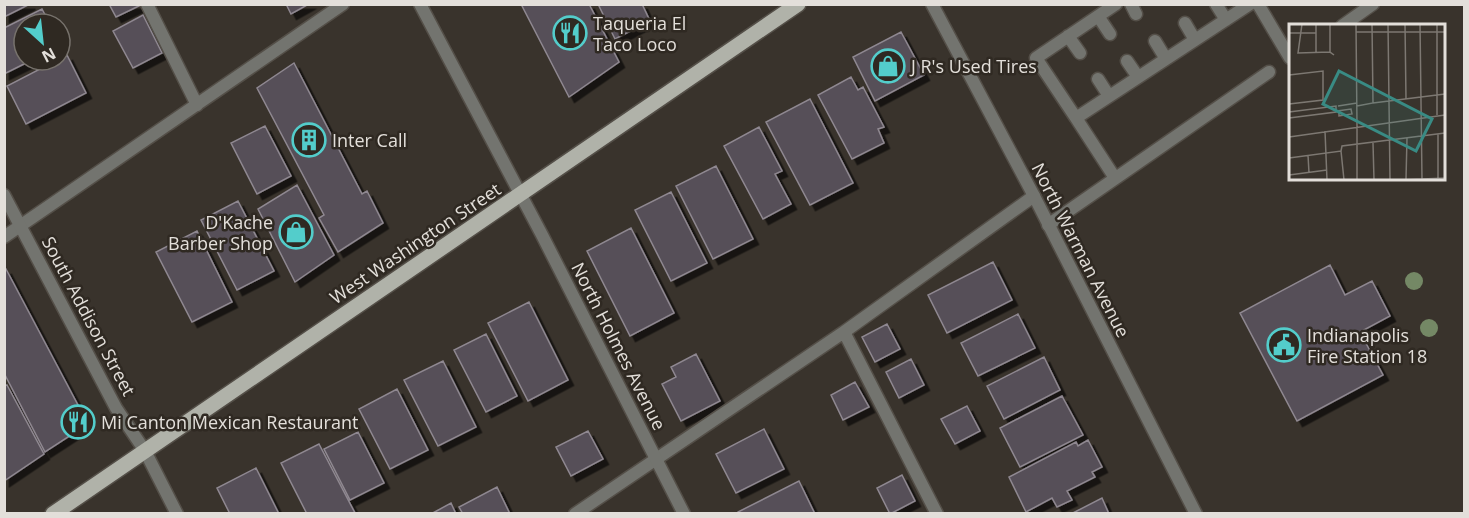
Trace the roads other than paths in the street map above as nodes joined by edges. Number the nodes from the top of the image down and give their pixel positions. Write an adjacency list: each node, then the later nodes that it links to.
1 (147, 4): 27 (street)
2 (343, 4): 27 (street)
3 (420, 4): 31 (street, North Holmes Avenue)
4 (798, 4): 31 (main road, West Washington Street)
5 (932, 4): 32 (street, North Warman Avenue)
6 (1116, 4): 11 (street)
7 (1216, 4): 12 (street)
8 (1250, 4): 12 (street)
9 (1258, 4): 20 (street)
10 (1373, 4): 14 (street)
11 (1098, 16): 15 (street); 16 (street)
12 (1226, 20): 17 (street)
13 (1185, 23): 17 (street)
14 (1345, 24)
15 (1110, 34)
16 (1068, 36): 19 (street); 28 (street)
17 (1195, 40): 21 (street)
18 (1155, 41): 21 (street)
19 (1080, 53)
20 (1289, 56)
21 (1166, 59): 24 (street)
22 (1127, 61): 24 (street)
23 (1269, 72): 29 (street)
24 (1138, 77): 26 (street)
25 (1098, 79): 26 (street)
26 (1109, 96): 28 (street)
27 (197, 105): 34 (street)
28 (1076, 118): 29 (street)
29 (1115, 178): 33 (street)
30 (4, 195): 34 (street, South Addison Street)
31 (521, 195): 37 (main road, West Washington Street); 38 (street, North Holmes Avenue)
32 (1034, 196): 33 (street, North Warman Avenue); 36 (street)
33 (1048, 225): 44 (street, North Warman Avenue)
34 (21, 226): 35 (street); 37 (street, South Addison Street)
35 (4, 237)
36 (844, 332): 38 (street); 43 (street)
37 (145, 451): 39 (main road, West Washington Street); 40 (street, South Addison Street)
38 (656, 459): 41 (street); 42 (street, North Holmes Avenue)
39 (53, 513)
40 (177, 513)
41 (575, 513)
42 (684, 513)
43 (937, 513)
44 (1196, 513)

